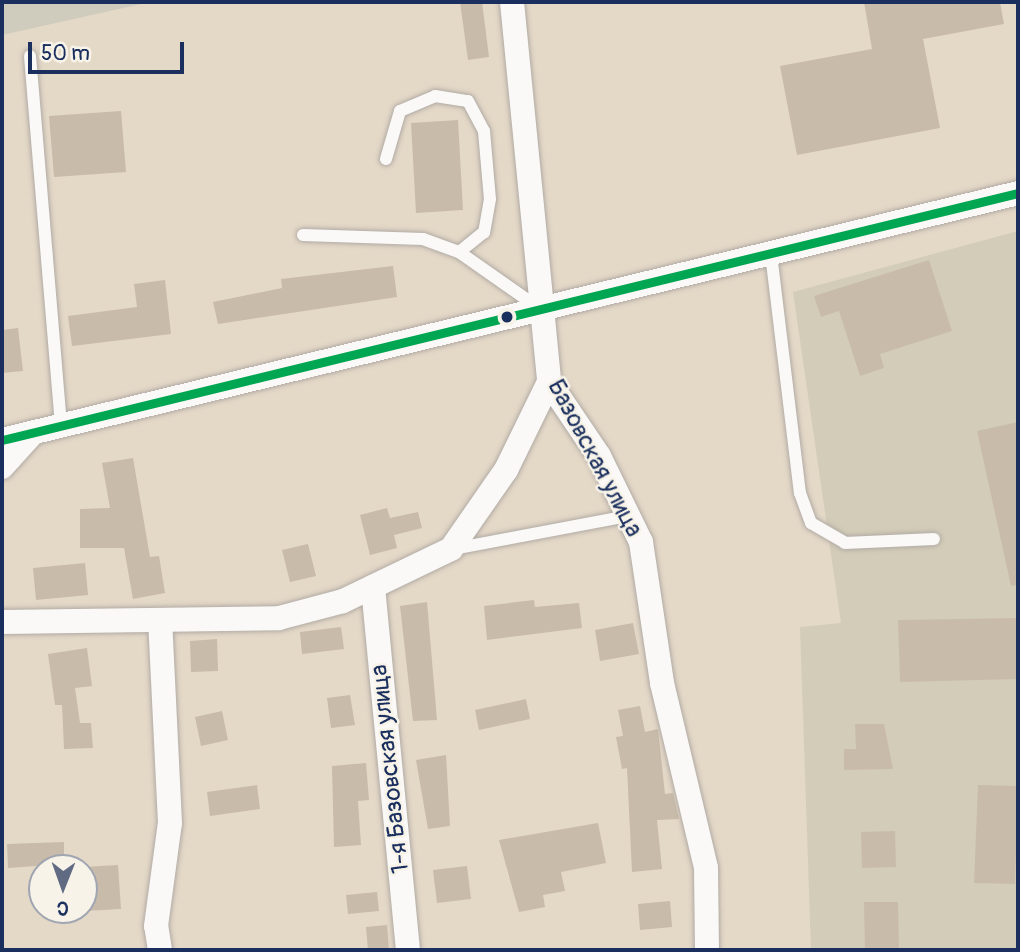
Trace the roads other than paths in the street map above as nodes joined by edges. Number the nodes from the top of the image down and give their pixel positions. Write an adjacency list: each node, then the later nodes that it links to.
1 (512, 2): 8 (street, Базовская улица)
2 (30, 56): 10 (lane)
3 (386, 159): 6 (lane)
4 (1018, 193): 7 (street)
5 (303, 235): 6 (lane)
6 (459, 252): 8 (lane)
7 (771, 254): 8 (street); 15 (lane)
8 (542, 310): 9 (street, Базовская улица); 10 (street)
9 (549, 382): 14 (street, Базовская улица); 16 (street)
10 (61, 427): 11 (street)
11 (31, 435): 12 (street); 13 (street)
12 (2, 440)
13 (2, 467)
14 (628, 516): 16 (lane); 22 (street, Базовская улица)
15 (934, 540)
16 (451, 549): 17 (street)
17 (373, 587): 18 (street); 21 (street, 1-я Базовская улица)
18 (160, 620): 19 (street); 20 (street)
19 (2, 622)
20 (160, 950)
21 (408, 950)
22 (707, 950)

